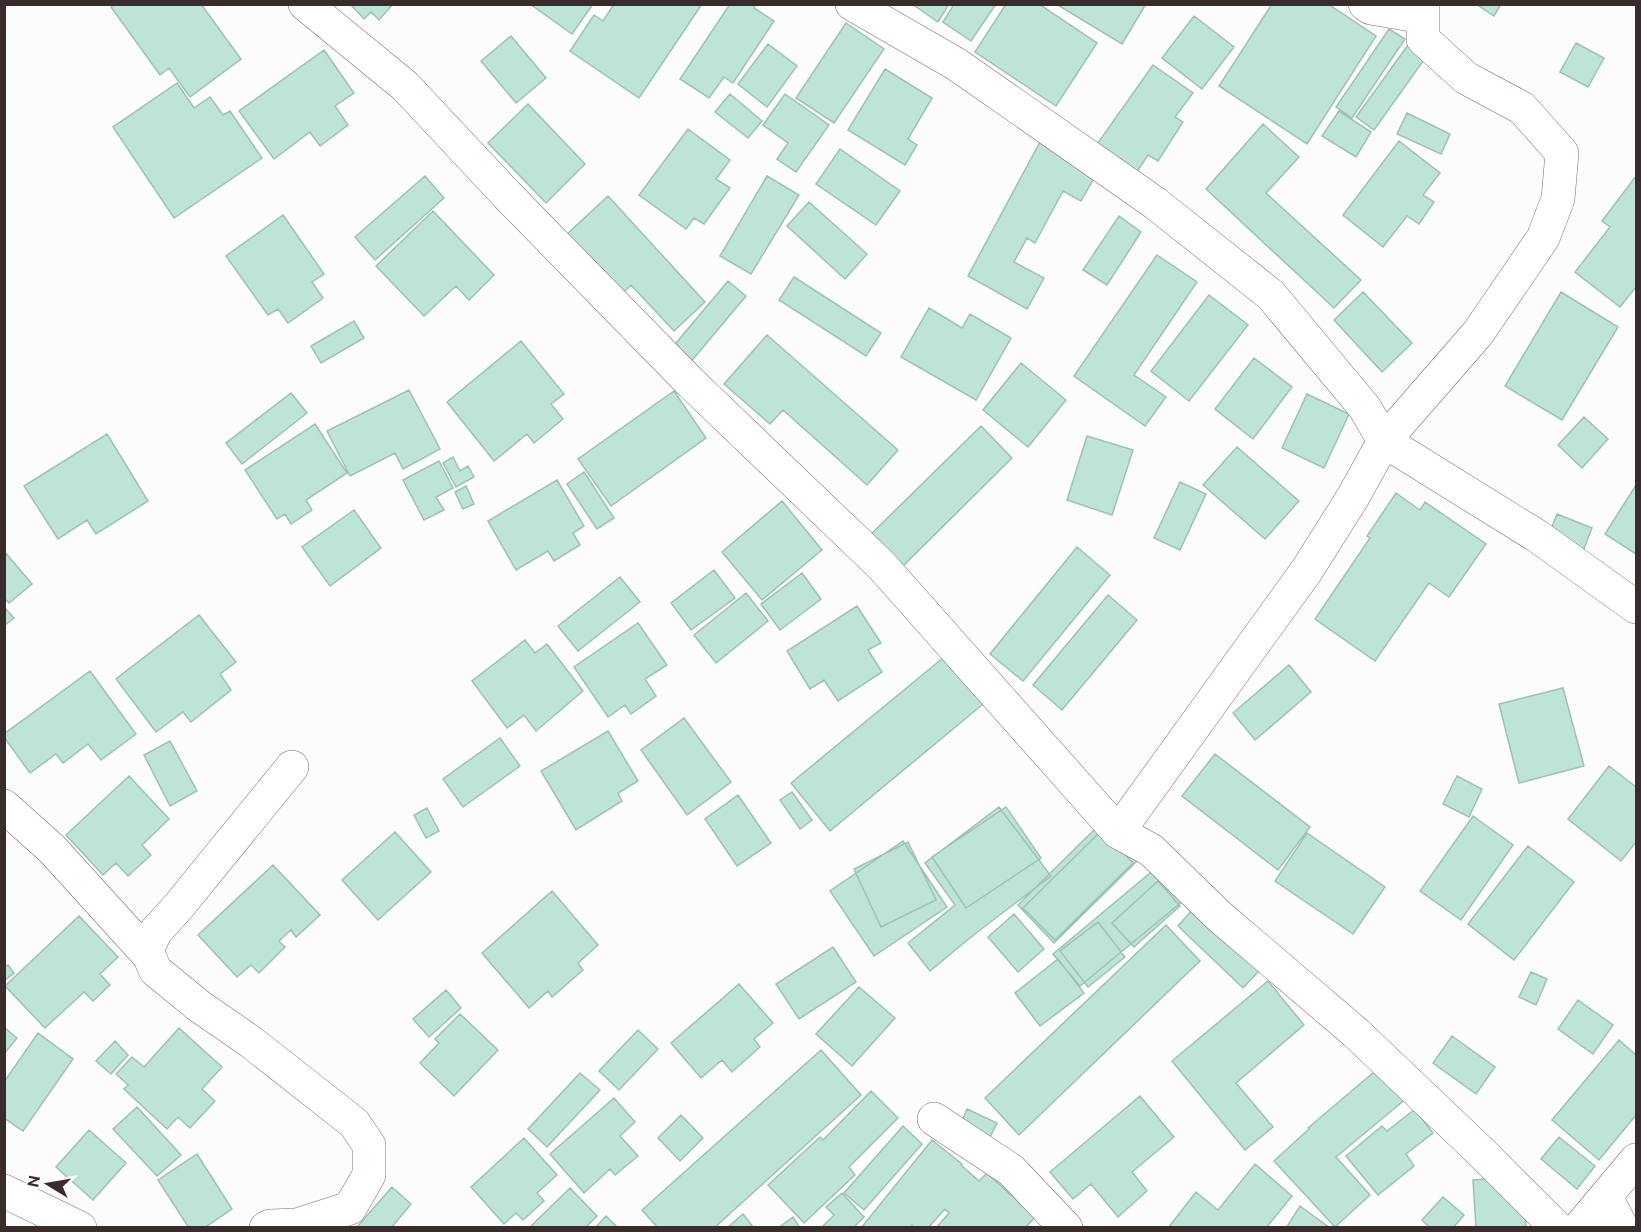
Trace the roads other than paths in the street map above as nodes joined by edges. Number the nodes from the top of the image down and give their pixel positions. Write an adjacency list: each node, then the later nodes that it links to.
1 (305, 4): 9 (street)
2 (852, 4): 5 (street)
3 (1365, 4): 4 (street)
4 (1423, 11): 5 (street)
5 (1384, 441): 6 (street); 9 (street)
6 (1636, 607)
7 (292, 767): 10 (street)
8 (4, 806): 10 (street)
9 (1118, 832): 18 (street)
10 (150, 957): 16 (street)
11 (934, 1119): 17 (street)
12 (1636, 1160): 14 (street)
13 (4, 1191): 15 (street)
14 (1606, 1197): 19 (street); 20 (street)
15 (80, 1227)
16 (266, 1227)
17 (1066, 1227)
18 (1557, 1227)
19 (1579, 1227)
20 (1622, 1227)

